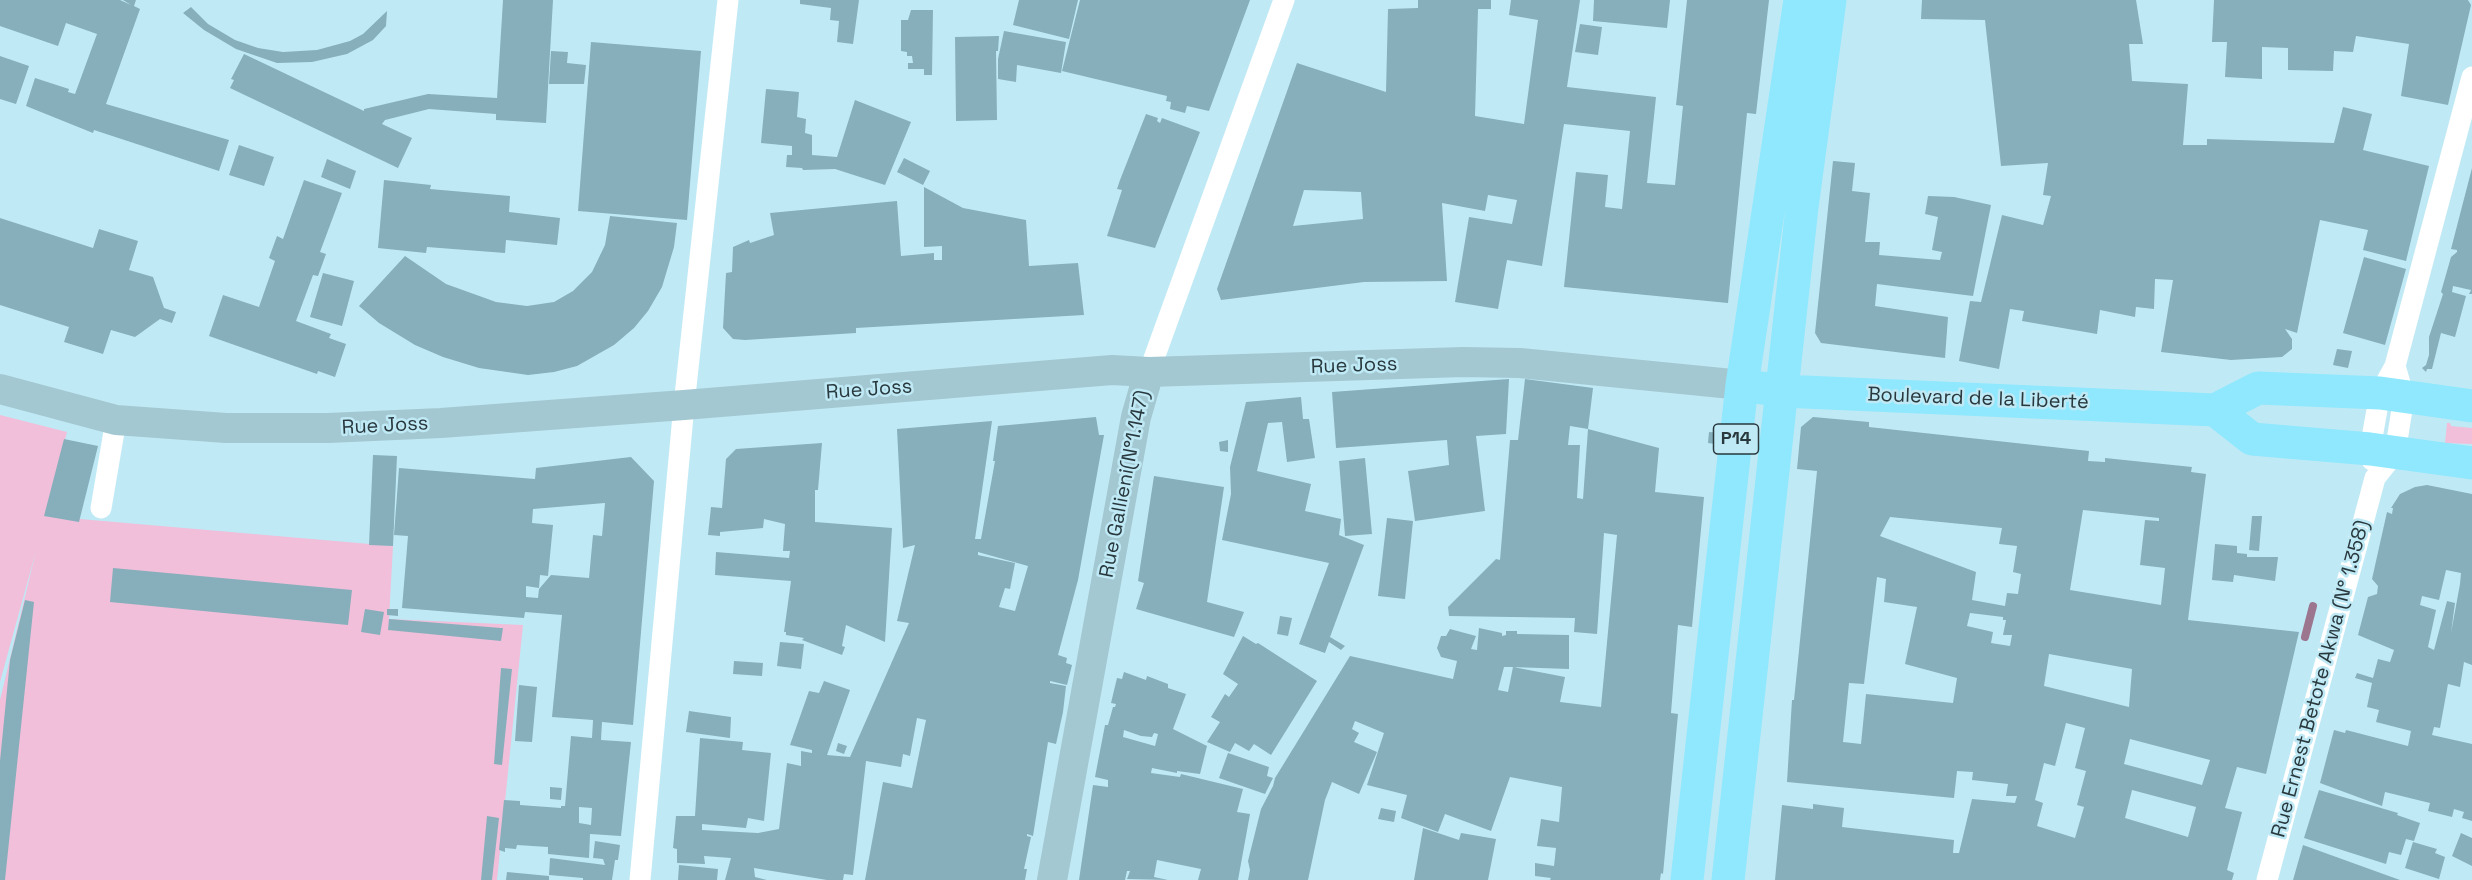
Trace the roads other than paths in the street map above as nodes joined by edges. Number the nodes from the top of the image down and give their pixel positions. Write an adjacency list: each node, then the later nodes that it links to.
1 (728, 0): 11 (street)
2 (1284, 0): 6 (street, Rue Gallieni(N°1.147))
3 (1800, 0): 7 (main road, P14)
4 (1830, 0): 10 (main road, P14)
5 (2472, 76): 8 (street, Rue Ernest Betote Akwa (N° 1.358))
6 (1149, 372): 7 (main road, Rue Joss); 11 (main road, Rue Joss); 19 (main road, Rue Gallieni(N°1.147))
7 (1742, 385): 10 (main road, Boulevard de la Liberté); 20 (main road, P14)
8 (2393, 385): 12 (main road, Boulevard de la Liberté); 13 (main road, Boulevard de la Liberté); 15 (street, Rue Ernest Betote Akwa (N° 1.358))
9 (0, 389): 14 (main road, Rue Joss)
10 (1782, 391): 13 (main road, Boulevard de la Liberté); 21 (main road, P14)
11 (684, 405): 14 (main road, Rue Joss); 18 (street)
12 (2472, 406)
13 (2215, 410): 15 (main road)
14 (116, 420): 17 (street)
15 (2380, 460): 16 (main road); 22 (street, Rue Ernest Betote Akwa (N° 1.358))
16 (2472, 463)
17 (100, 508)
18 (640, 880)
19 (1052, 880)
20 (1687, 880)
21 (1728, 880)
22 (2267, 880)

